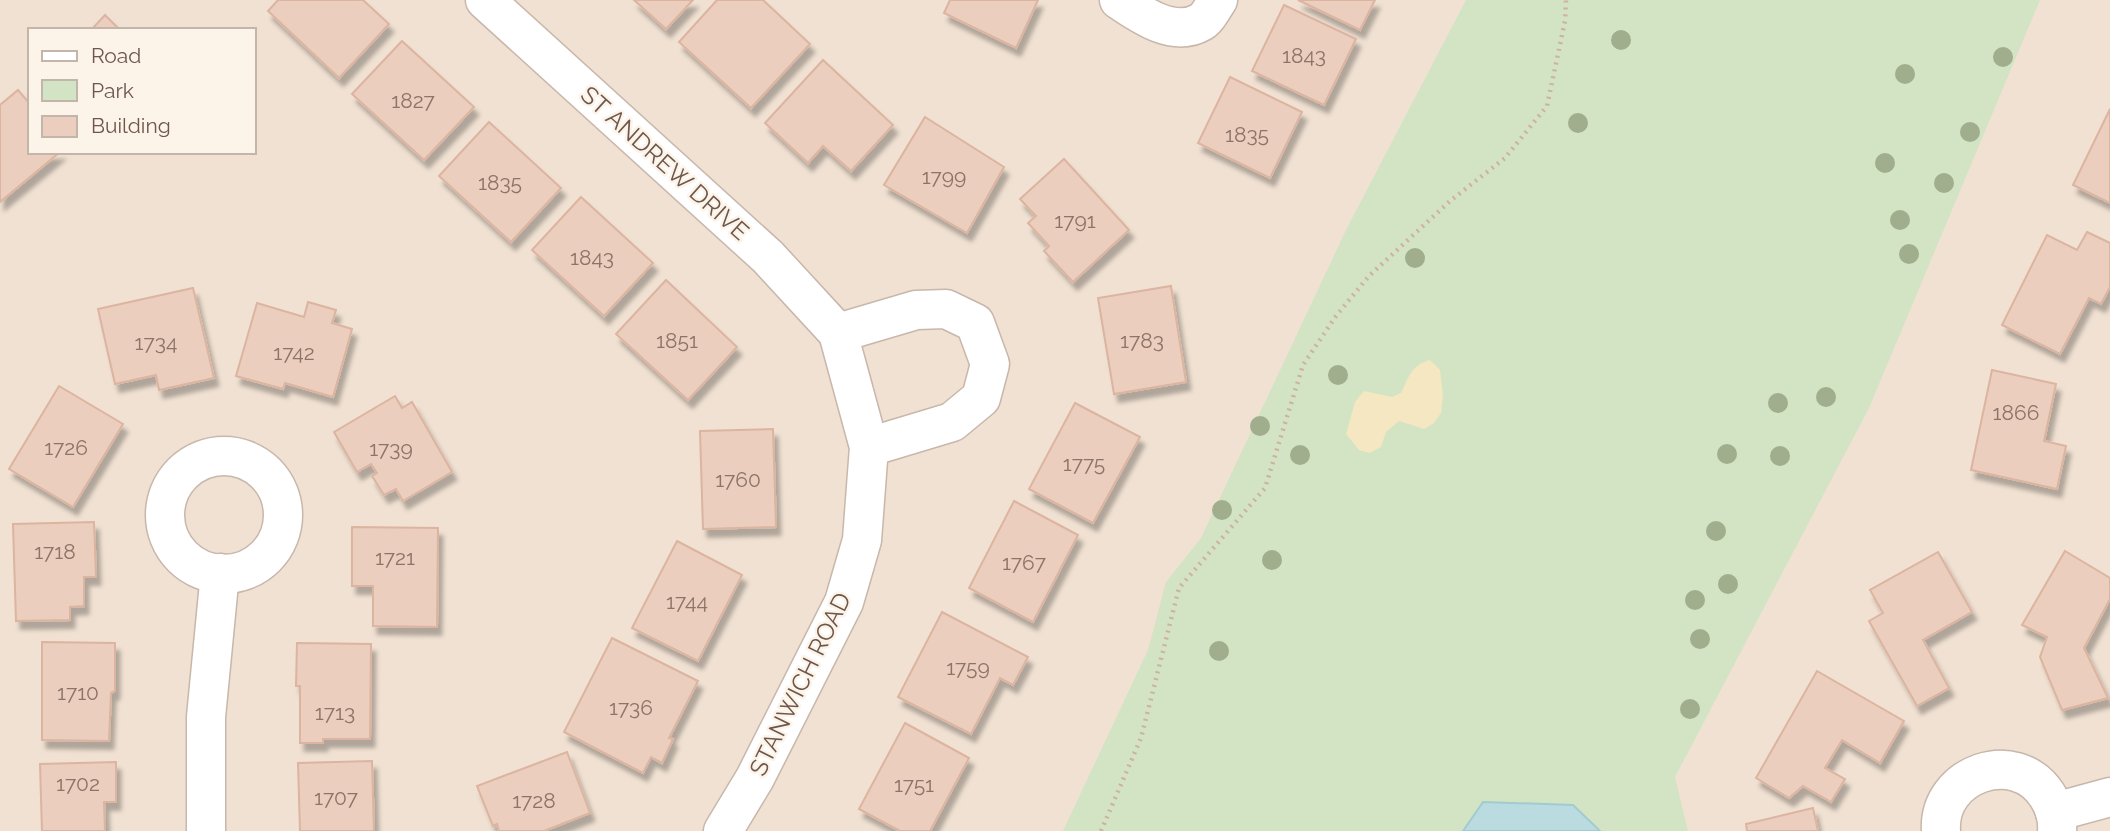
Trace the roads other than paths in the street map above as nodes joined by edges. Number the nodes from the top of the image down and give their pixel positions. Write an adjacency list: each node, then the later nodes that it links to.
1 (485, 0): 4 (street, ST ANDREW DRIVE)
2 (1119, 0): 3 (street)
3 (1218, 0)
4 (838, 333): 5 (street, STANWICH ROAD); 5 (street)
5 (869, 447): 10 (street, STANWICH ROAD)
6 (220, 573): 9 (street)
7 (2110, 797): 8 (street)
8 (2056, 822): 11 (street)
9 (206, 831)
10 (723, 831)
11 (1941, 831)

